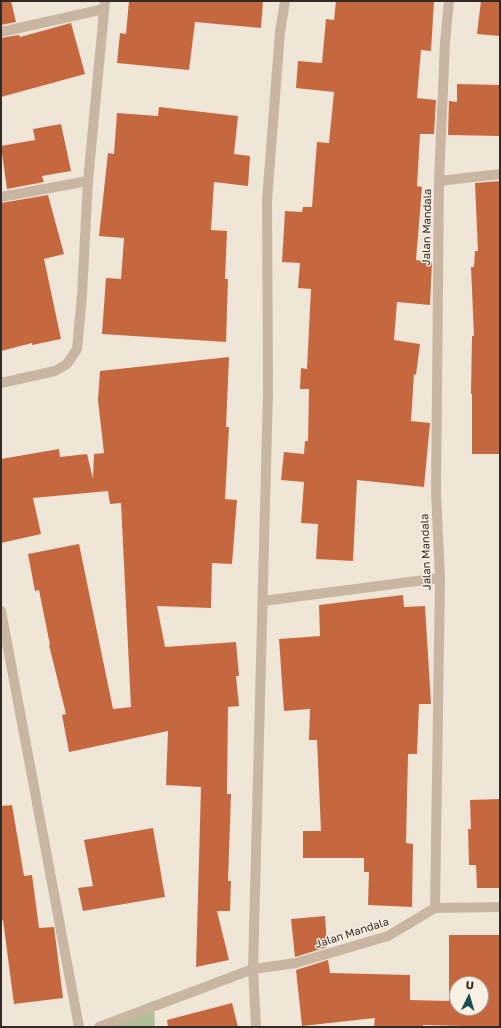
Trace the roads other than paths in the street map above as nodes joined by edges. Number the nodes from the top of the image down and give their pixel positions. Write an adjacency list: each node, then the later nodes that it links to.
1 (285, 1): 11 (street)
2 (449, 1): 7 (street, Jalan Mandala)
3 (105, 5): 4 (street); 6 (street)
4 (1, 32)
5 (500, 174): 7 (street)
6 (88, 181): 8 (street); 9 (street)
7 (439, 181): 10 (street, Jalan Mandala)
8 (1, 197)
9 (1, 383)
10 (440, 578): 11 (street); 14 (street, Jalan Mandala)
11 (263, 601): 15 (street)
12 (1, 611): 16 (street)
13 (500, 906): 14 (street)
14 (435, 908): 15 (street, Jalan Mandala)
15 (253, 969): 17 (street, Jalan Mandala); 18 (street)
16 (79, 1027)
17 (99, 1027)
18 (256, 1027)

